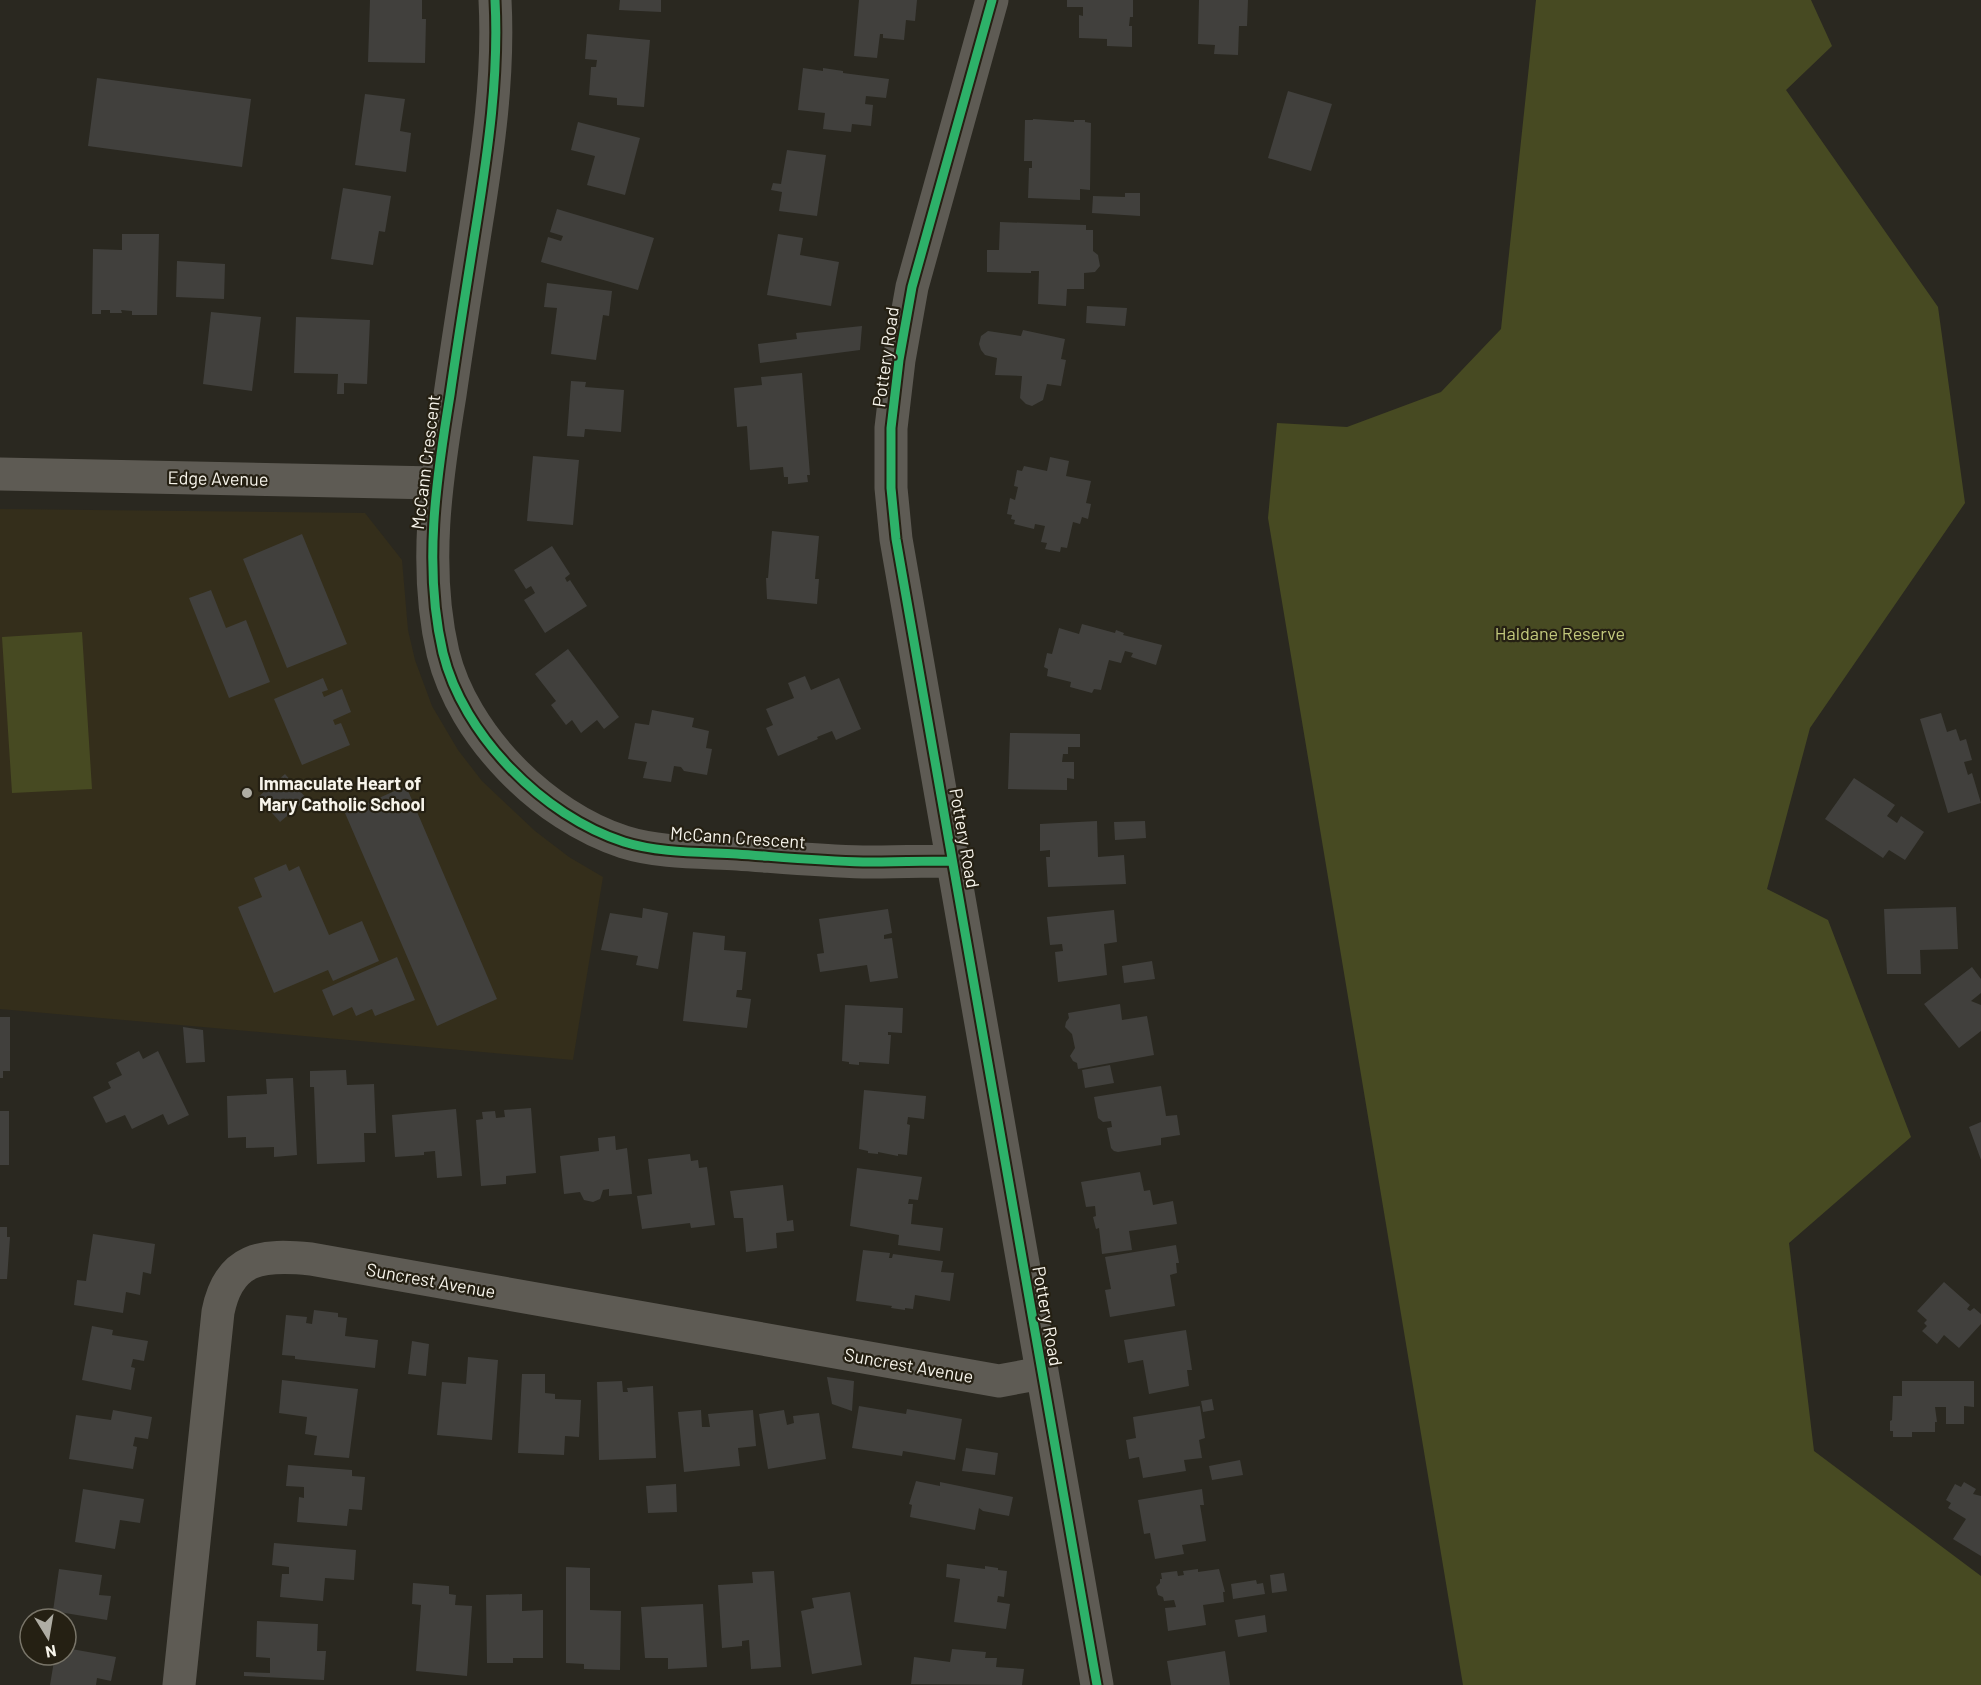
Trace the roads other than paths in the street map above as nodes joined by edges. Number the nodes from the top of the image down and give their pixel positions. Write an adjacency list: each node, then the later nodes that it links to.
1 (495, 0): 4 (street, McCann Crescent)
2 (992, 0): 5 (street, Pottery Road)
3 (0, 474): 4 (street, Edge Avenue)
4 (436, 483): 5 (street, McCann Crescent)
5 (952, 861): 6 (street, Pottery Road)
6 (1042, 1373): 7 (street, Suncrest Avenue); 8 (street, Pottery Road)
7 (179, 1685)
8 (1097, 1685)

